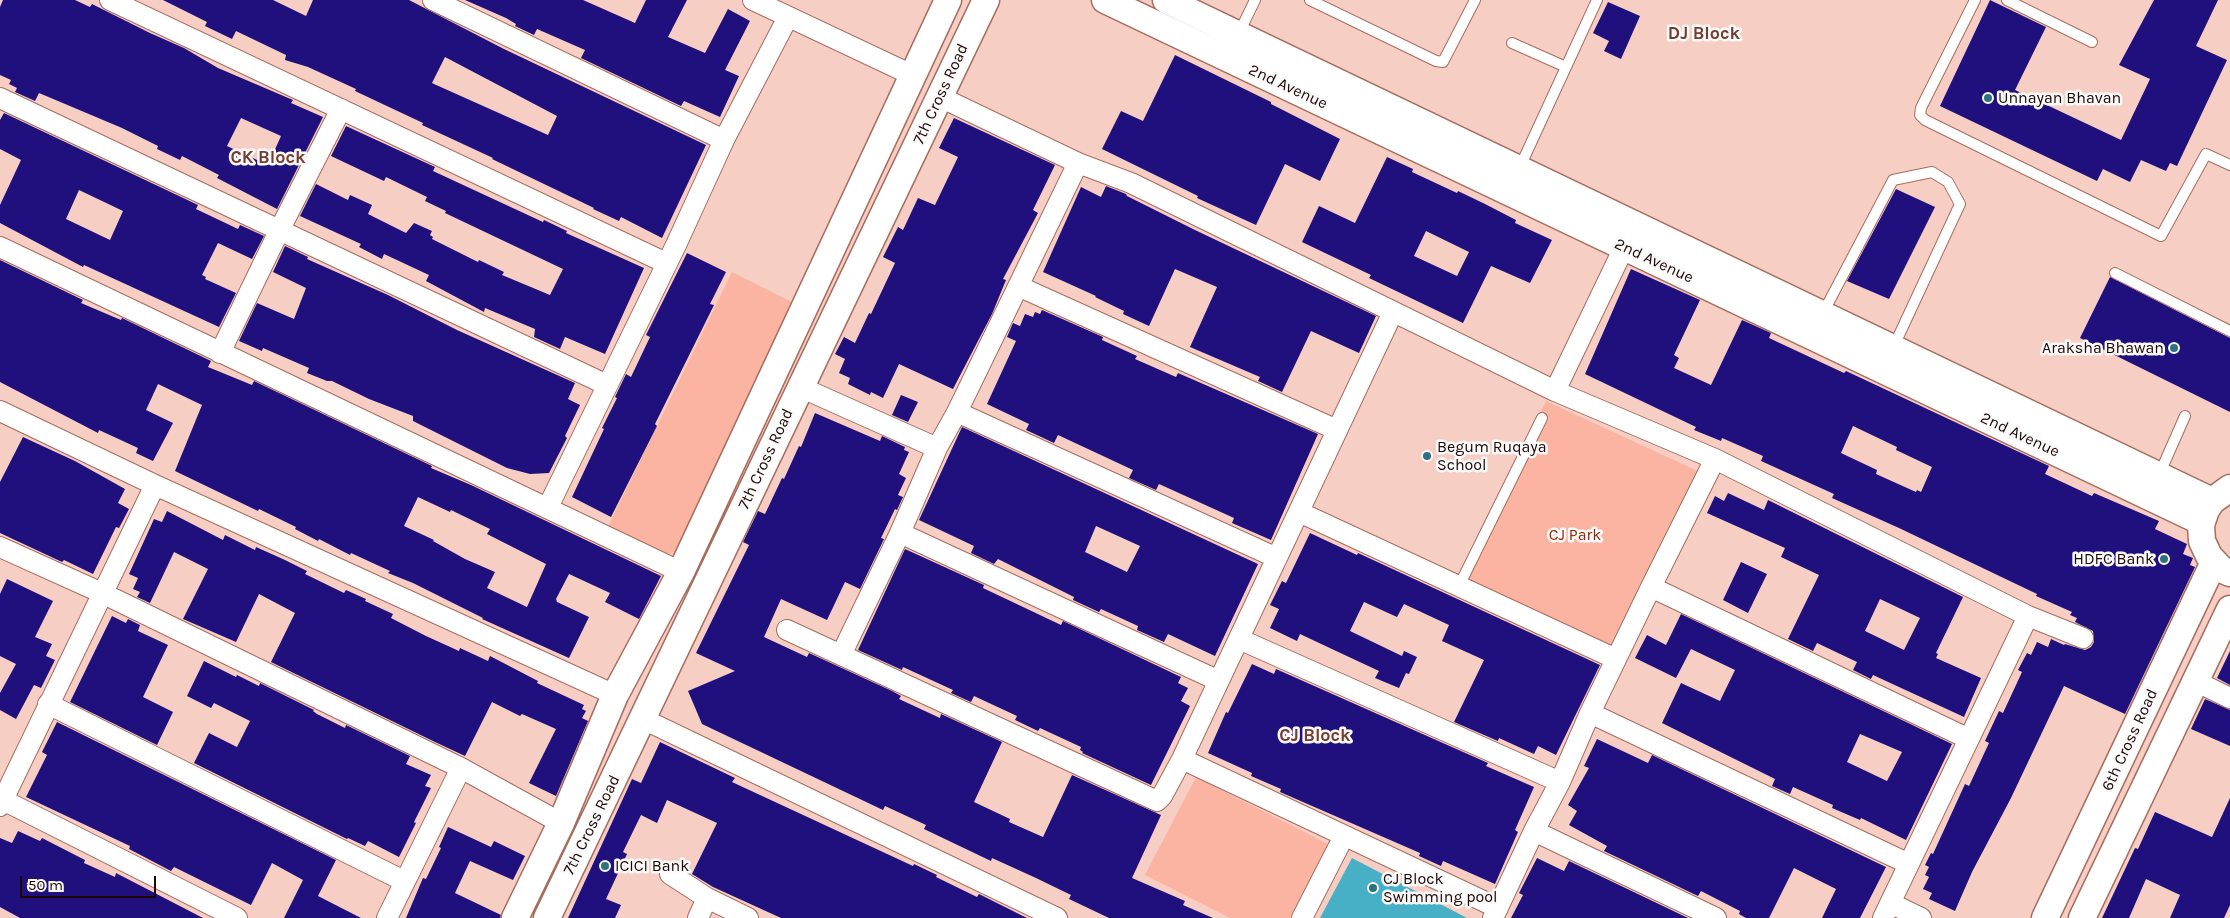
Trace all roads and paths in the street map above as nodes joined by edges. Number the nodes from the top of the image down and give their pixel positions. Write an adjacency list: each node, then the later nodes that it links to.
1 (110, 0): 22 (street)
2 (433, 0): 23 (street)
3 (753, 0): 14 (street)
4 (948, 0): 19 (street, 7th Cross Road)
5 (986, 0): 20 (street, 7th Cross Road)
6 (1105, 0): 28 (street, 2nd Avenue)
7 (1166, 0): 15 (street, 2nd Avenue)
8 (1255, 0): 15 (lane)
9 (1310, 0): 10 (lane)
10 (1475, 0)
11 (1596, 0): 18 (lane)
12 (1975, 0): 25 (lane)
13 (2007, 0): 16 (lane)
14 (788, 17): 19 (street); 23 (street)
15 (1238, 35): 26 (street, 2nd Avenue)
16 (2092, 42)
17 (1512, 43): 18 (lane)
18 (1566, 67): 26 (lane)
19 (912, 75): 57 (street, 7th Cross Road)
20 (940, 97): 24 (street); 39 (street, 7th Cross Road)
21 (0, 98): 27 (street)
22 (341, 109): 27 (street); 30 (street)
23 (724, 140): 30 (street)
24 (1078, 163): 32 (street); 33 (street)
25 (2230, 165)
26 (1519, 169): 28 (street, 2nd Avenue)
27 (280, 229): 37 (street); 38 (street)
28 (1629, 235): 34 (street, 2nd Avenue); 40 (street); 50 (street, 2nd Avenue)
29 (0, 247): 37 (street)
30 (666, 263): 38 (street)
31 (2115, 273): 35 (lane)
32 (1018, 286): 42 (street); 45 (street)
33 (1393, 312): 40 (street); 45 (street)
34 (1823, 314): 36 (street, 2nd Avenue); 36 (lane)
35 (2230, 331)
36 (1893, 349): 48 (street, 2nd Avenue)
37 (220, 353): 51 (street)
38 (607, 385): 51 (street)
39 (800, 387): 46 (street); 69 (street, 7th Cross Road)
40 (1555, 391): 47 (street)
41 (0, 411): 49 (street)
42 (957, 412): 46 (street); 55 (street)
43 (2185, 416): 48 (lane)
44 (1542, 418): 58 (lane)
45 (1337, 430): 52 (street)
46 (937, 448): 53 (street)
47 (1715, 459): 59 (street); 62 (street)
48 (2159, 476): 50 (street, 2nd Avenue)
49 (155, 485): 60 (street); 72 (street)
50 (2215, 504): 56 (street)
51 (548, 507): 57 (street)
52 (1299, 512): 55 (street); 58 (street)
53 (900, 533): 67 (street); 70 (street)
54 (0, 547): 60 (street)
55 (1277, 558): 65 (street)
56 (2222, 568): 88 (street, 6th Cross Road)
57 (681, 572): 66 (street, 7th Cross Road)
58 (1458, 586): 68 (street)
59 (1651, 587): 68 (street); 77 (street)
60 (102, 593): 74 (street); 79 (street)
61 (2230, 609): 71 (street, 6th Cross Road)
62 (2028, 616): 64 (street); 77 (street)
63 (786, 630): 67 (street)
64 (2083, 638)
65 (1239, 639): 70 (street); 80 (street)
66 (641, 646): 69 (street); 72 (street, 7th Cross Road)
67 (841, 655): 78 (street)
68 (1616, 659): 75 (street)
69 (670, 661): 76 (street, 7th Cross Road)
70 (1219, 681): 78 (street)
71 (2195, 681): 73 (street); 91 (street, 6th Cross Road)
72 (615, 695): 82 (street, 7th Cross Road)
73 (2230, 698)
74 (48, 704): 81 (street); 87 (street)
75 (1590, 713): 80 (street); 85 (street)
76 (643, 719): 94 (street, 7th Cross Road); 99 (street)
77 (1969, 739): 85 (street)
78 (1182, 759): 84 (street)
79 (461, 768): 82 (street); 87 (street)
80 (1560, 782): 83 (street)
81 (1, 803): 95 (street)
82 (561, 823): 90 (street, 7th Cross Road)
83 (1534, 831): 93 (street); 101 (street)
84 (1344, 836): 93 (street); 100 (street)
85 (1908, 864): 92 (street)
86 (670, 874): 89 (street)
87 (404, 881): 96 (street)
88 (2062, 885): 91 (street); 103 (street, 6th Cross Road)
89 (707, 898): 97 (street); 98 (street)
90 (519, 909): 94 (street)
91 (2087, 909)
92 (1886, 910): 102 (street)
93 (1495, 913)
94 (548, 914)
95 (237, 918)
96 (387, 918)
97 (698, 918)
98 (748, 918)
99 (1057, 918)
100 (1302, 918)
101 (1716, 918)
102 (1921, 918)
103 (2045, 918)

